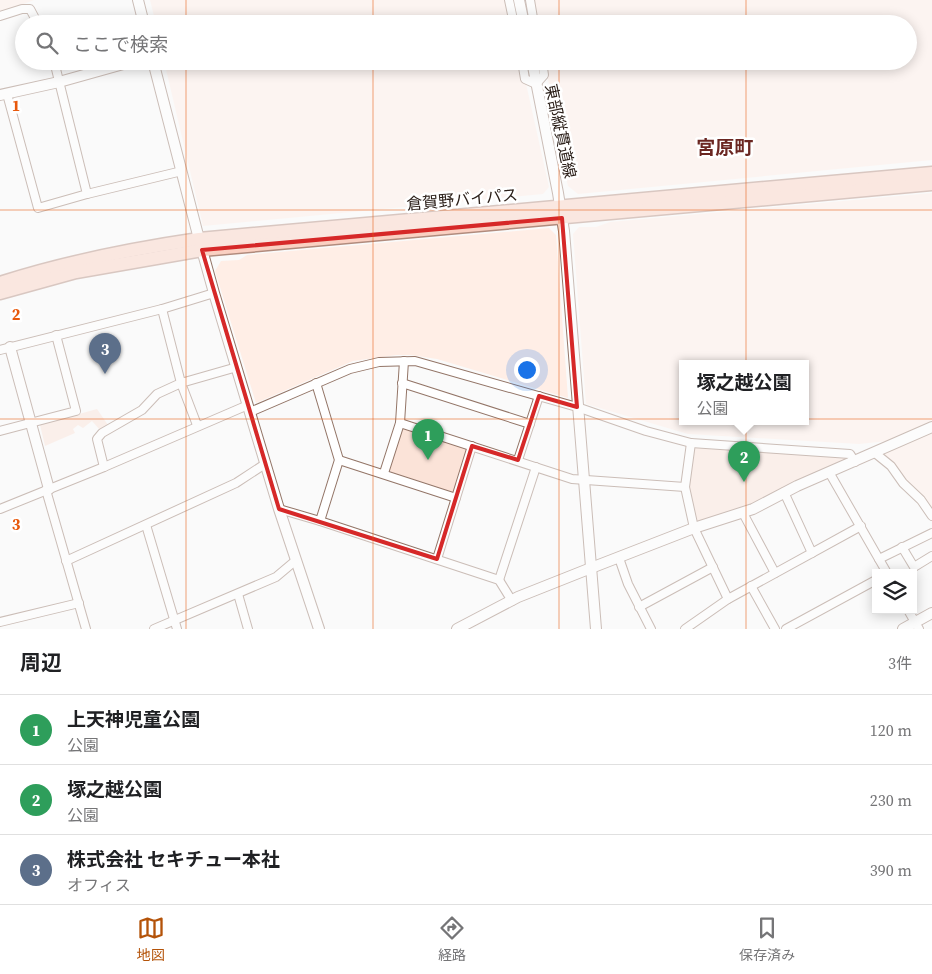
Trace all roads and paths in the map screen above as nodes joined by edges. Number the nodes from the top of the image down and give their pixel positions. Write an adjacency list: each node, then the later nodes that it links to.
1 (138, 0): 6 (street)
2 (508, 0): 7 (street)
3 (519, 0): 8 (street)
4 (530, 0): 9 (street)
5 (33, 15): 10 (street)
6 (141, 15)
7 (512, 15)
8 (522, 15)
9 (532, 15)
10 (0, 16)
11 (56, 70): 17 (street)
12 (102, 70): 17 (street)
13 (155, 70): 20 (street)
14 (524, 70): 18 (street)
15 (534, 70): 18 (street, 東部縦貫道線)
16 (543, 70): 18 (street)
17 (59, 82): 19 (street); 23 (street)
18 (536, 84): 24 (street, 東部縦貫道線)
19 (3, 94): 23 (street)
20 (182, 170): 23 (street); 25 (street)
21 (932, 173): 24 (highway, 倉賀野バイパス)
22 (932, 184): 24 (highway, 倉賀野バイパス)
23 (87, 194)
24 (561, 212): 25 (highway, 倉賀野バイパス); 38 (street, 東部縦貫道線)
25 (200, 244): 26 (highway, 倉賀野バイパス); 27 (street); 28 (highway, 倉賀野バイパス)
26 (0, 282)
27 (214, 293): 29 (street); 33 (street)
28 (0, 294)
29 (162, 309): 30 (street); 34 (street)
30 (56, 335): 31 (street); 41 (street)
31 (5, 348): 41 (street)
32 (404, 361): 35 (street); 36 (street); 37 (street)
33 (237, 367): 34 (street); 39 (street)
34 (181, 383): 43 (street); 53 (street)
35 (316, 383): 39 (street); 49 (street)
36 (402, 383): 40 (street); 42 (street)
37 (539, 396): 38 (street); 42 (street)
38 (577, 407): 46 (street); 57 (street, 東部縦貫道線)
39 (249, 408): 43 (street); 52 (street)
40 (400, 423): 47 (street); 56 (street)
41 (31, 424): 45 (street); 59 (street)
42 (530, 424): 50 (street)
43 (197, 425): 53 (street)
44 (932, 427): 48 (street)
45 (0, 431)
46 (691, 443): 51 (street); 58 (street)
47 (472, 446): 50 (street); 61 (street)
48 (875, 453): 51 (street); 65 (street)
49 (339, 460): 56 (street); 66 (street)
50 (518, 460): 54 (street)
51 (855, 462): 55 (street)
52 (265, 464): 63 (street); 67 (street)
53 (104, 467): 59 (street)
54 (536, 467): 57 (street); 83 (street)
55 (829, 472): 60 (street); 68 (street)
56 (384, 473): 61 (street)
57 (584, 480): 58 (street); 80 (street, 東部縦貫道線)
58 (684, 487): 69 (street)
59 (47, 490): 62 (street); 78 (street)
60 (784, 492): 64 (street); 72 (street)
61 (456, 498): 75 (street)
62 (1, 506)
63 (279, 509): 66 (street); 77 (street)
64 (743, 513): 69 (street); 82 (street)
65 (932, 516)
66 (320, 521): 75 (street)
67 (146, 526): 78 (street); 93 (street)
68 (861, 526): 72 (street); 76 (street)
69 (694, 528): 74 (street); 79 (street)
70 (932, 532): 71 (street)
71 (902, 547): 73 (street); 76 (street)
72 (812, 553): 82 (street)
73 (932, 556)
74 (619, 558): 80 (street); 90 (street)
75 (438, 559): 83 (street)
76 (879, 559): 81 (street)
77 (295, 561): 86 (street); 100 (street)
78 (66, 562): 89 (street)
79 (713, 567): 87 (street); 90 (street)
80 (591, 568): 88 (street); 102 (street, 東部縦貫道線)
81 (885, 569)
82 (775, 573): 85 (street)
83 (499, 580): 88 (street)
84 (872, 582): 106 (street)
85 (751, 586): 87 (street); 105 (street)
86 (238, 594): 93 (street); 99 (street)
87 (728, 599): 104 (street)
88 (512, 601): 101 (street)
89 (79, 603): 94 (street); 96 (street)
90 (639, 607): 103 (street)
91 (910, 614): 95 (street)
92 (932, 614): 95 (street)
93 (174, 620): 97 (street); 98 (street)
94 (0, 622)
95 (917, 626): 107 (street)
96 (86, 629)
97 (154, 629)
98 (177, 629)
99 (248, 629)
100 (319, 629)
101 (456, 629)
102 (596, 629)
103 (651, 629)
104 (685, 629)
105 (775, 629)
106 (786, 629)
107 (903, 629)

